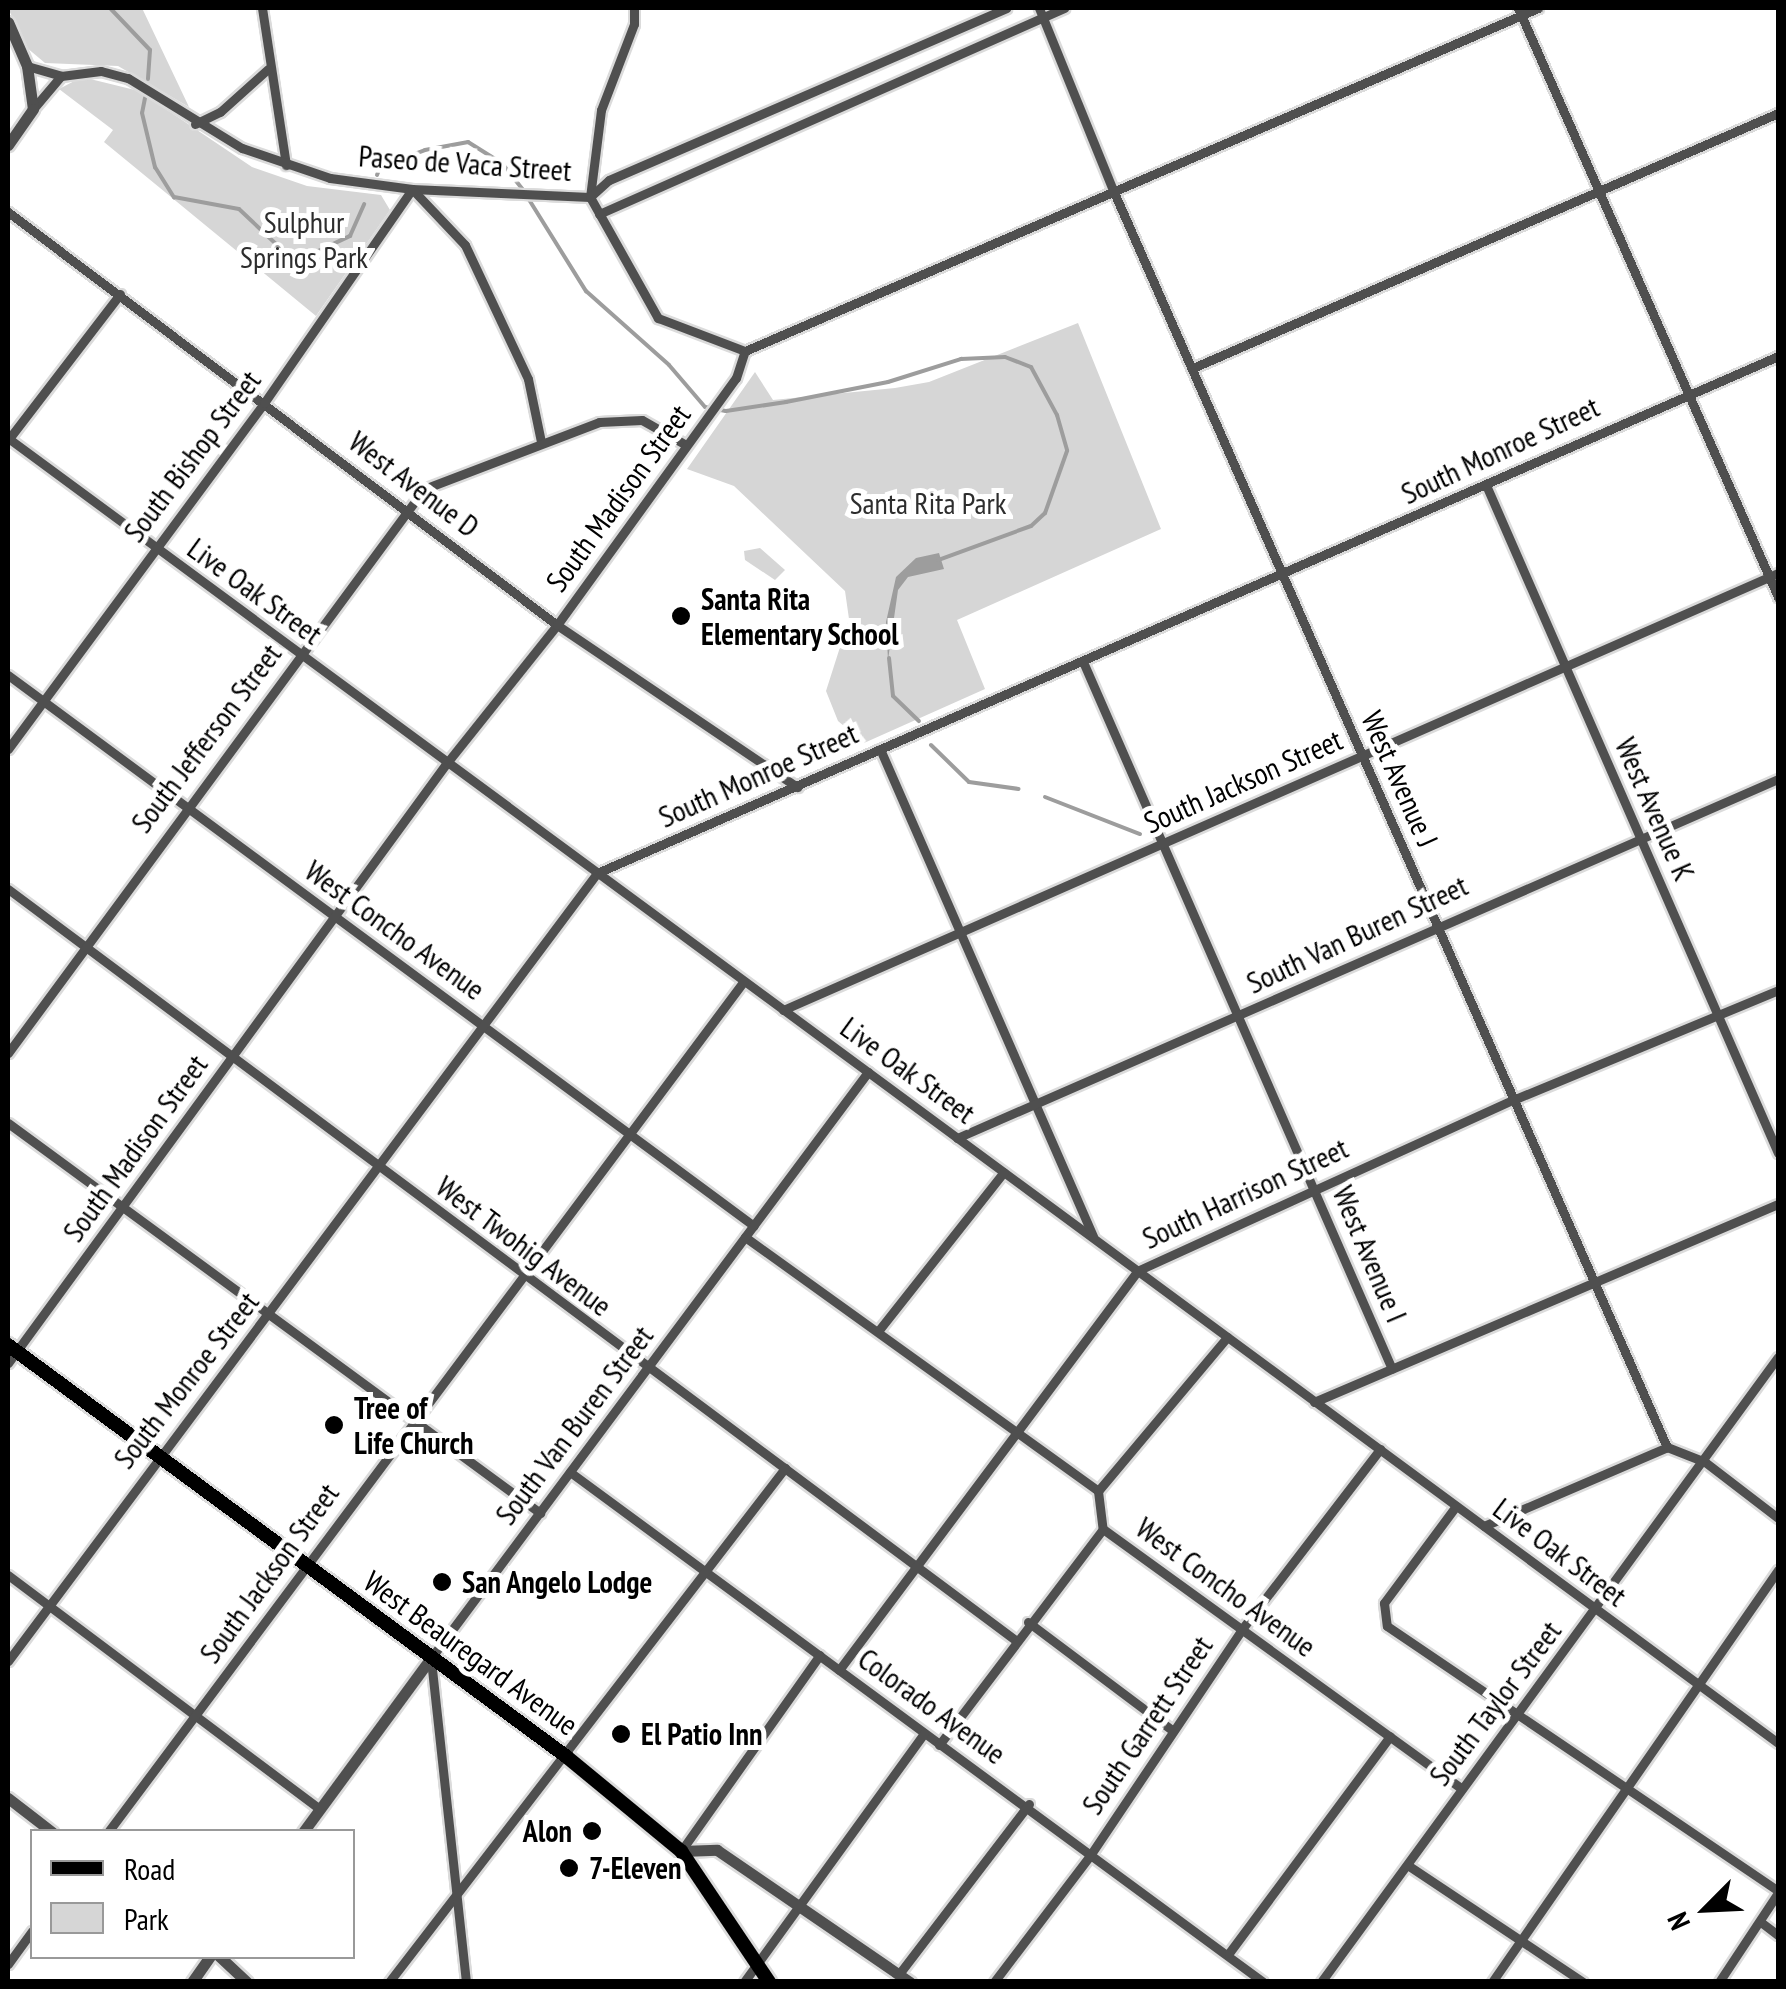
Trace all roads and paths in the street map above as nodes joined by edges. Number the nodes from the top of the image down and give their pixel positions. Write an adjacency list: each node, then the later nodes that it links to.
1 (262, 8): 10 (street)
2 (634, 8): 20 (street)
3 (1006, 8): 20 (street, Paseo de Vaca Street)
4 (1064, 8): 7 (street, Paseo de Vaca Street)
5 (1538, 8): 6 (street)
6 (1520, 11): 18 (street); 19 (street)
7 (1041, 12): 18 (street, West Avenue J); 22 (street, Paseo de Vaca Street)
8 (8, 22): 9 (street)
9 (27, 66): 11 (street, Paseo de Vaca Street); 12 (street)
10 (268, 68): 14 (street); 16 (street)
11 (61, 76): 12 (street); 14 (street, Paseo de Vaca Street)
12 (33, 109): 15 (street)
13 (1778, 114): 19 (street)
14 (195, 124): 16 (street, Paseo de Vaca Street)
15 (8, 145)
16 (286, 165): 17 (street, Paseo de Vaca Street)
17 (412, 189): 20 (street, Paseo de Vaca Street); 28 (street, South Bishop Street); 30 (street)
18 (1112, 190): 24 (street); 26 (street, West Avenue J)
19 (1601, 194): 26 (street); 27 (street)
20 (590, 197): 22 (street)
21 (8, 212): 23 (street, West Avenue D)
22 (599, 214): 24 (street)
23 (120, 294): 28 (street, West Avenue D); 29 (street)
24 (745, 351): 31 (street, South Madison Street)
25 (1778, 356): 27 (street, South Monroe Street)
26 (1196, 367): 35 (street, West Avenue J)
27 (1687, 391): 32 (street, South Monroe Street); 36 (street)
28 (264, 403): 33 (street, West Avenue D); 34 (street, South Bishop Street)
29 (8, 439): 34 (street, Live Oak Street)
30 (540, 442): 31 (street, South Jefferson Street); 33 (street, South Jefferson Street)
31 (686, 445): 38 (street, South Madison Street)
32 (1486, 485): 35 (street, South Monroe Street); 41 (street, West Avenue K)
33 (410, 510): 38 (street, West Avenue D); 39 (street, South Jefferson Street)
34 (154, 549): 39 (street, Live Oak Street); 43 (street, South Bishop Street)
35 (1284, 574): 40 (street, South Monroe Street); 46 (street, West Avenue J)
36 (1774, 575): 37 (street); 41 (street, South Jackson Street)
37 (1778, 596)
38 (557, 625): 47 (street, South Madison Street); 49 (street, West Avenue D)
39 (300, 654): 47 (street, Live Oak Street); 50 (street, South Jefferson Street)
40 (1084, 664): 44 (street, South Monroe Street); 52 (street, West Avenue I)
41 (1566, 666): 46 (street, South Jackson Street); 51 (street, West Avenue K)
42 (8, 674): 43 (street, West Concho Avenue)
43 (43, 701): 45 (street, South Bishop Street); 50 (street, West Concho Avenue)
44 (880, 748): 49 (street, South Monroe Street); 57 (street)
45 (8, 749)
46 (1362, 756): 52 (street, South Jackson Street); 56 (street, West Avenue J)
47 (446, 764): 53 (street, Live Oak Street); 55 (street, South Madison Street)
48 (1778, 778): 51 (street, South Van Buren Street)
49 (797, 788): 53 (street, South Monroe Street)
50 (186, 807): 55 (street, West Concho Avenue); 58 (street, South Jefferson Street)
51 (1638, 840): 56 (street, South Van Buren Street); 62 (street, West Avenue K)
52 (1165, 842): 57 (street, South Jackson Street); 63 (street, West Avenue I)
53 (597, 872): 59 (street, Live Oak Street); 64 (street, South Monroe Street)
54 (8, 889): 58 (street, West Twohig Avenue)
55 (336, 916): 64 (street, West Concho Avenue); 66 (street, South Madison Street)
56 (1436, 923): 63 (street, South Van Buren Street); 68 (street, West Avenue J)
57 (960, 932): 61 (street, South Jackson Street); 69 (street)
58 (84, 944): 65 (street, South Jefferson Street); 66 (street, West Twohig Avenue)
59 (744, 980): 61 (street, Live Oak Street); 71 (street, South Jackson Street)
60 (1778, 990): 62 (street, South Harrison Street)
61 (783, 1010): 67 (street, Live Oak Street)
62 (1720, 1014): 68 (street, South Harrison Street); 73 (street, West Avenue K)
63 (1240, 1016): 69 (street, South Van Buren Street); 76 (street, West Avenue I)
64 (482, 1024): 71 (street, West Concho Avenue); 74 (street, South Monroe Street)
65 (8, 1053)
66 (233, 1058): 74 (street, West Twohig Avenue); 78 (street, South Madison Street)
67 (868, 1072): 72 (street, Live Oak Street); 79 (street, South Van Buren Street)
68 (1513, 1100): 76 (street, South Harrison Street); 84 (street, West Avenue J)
69 (1035, 1104): 72 (street, South Van Buren Street); 81 (street)
70 (8, 1123): 78 (street)
71 (631, 1135): 79 (street, West Concho Avenue); 83 (street, South Jackson Street)
72 (957, 1138): 75 (street, Live Oak Street)
73 (1778, 1153)
74 (378, 1168): 83 (street, West Twohig Avenue); 85 (street, South Monroe Street)
75 (1004, 1172): 81 (street, Live Oak Street); 86 (street)
76 (1315, 1187): 82 (street, South Harrison Street); 91 (street, West Avenue I)
77 (1778, 1204): 84 (street)
78 (122, 1207): 85 (street); 88 (street, South Madison Street)
79 (754, 1226): 80 (street, South Van Buren Street)
80 (746, 1237): 86 (street); 90 (street, South Van Buren Street)
81 (1094, 1238): 82 (street, Live Oak Street)
82 (1137, 1271): 87 (street, Live Oak Street); 94 (street, South Harrison Street)
83 (523, 1276): 90 (street, West Twohig Avenue); 93 (street, South Jackson Street)
84 (1596, 1284): 91 (street); 95 (street, West Avenue J)
85 (269, 1314): 93 (street); 97 (street, South Monroe Street)
86 (879, 1330): 94 (street)
87 (1227, 1337): 92 (street, Live Oak Street); 101 (street)
88 (10, 1354): 97 (main road, West Beauregard Avenue)
89 (1778, 1357): 98 (street, South Taylor Street)
90 (648, 1368): 99 (street, West Twohig Avenue); 100 (street, South Van Buren Street)
91 (1392, 1369): 92 (street)
92 (1314, 1402): 96 (street, Live Oak Street)
93 (414, 1421): 103 (street); 107 (street, South Jackson Street)
94 (1016, 1431): 101 (street); 108 (street, South Harrison Street)
95 (1666, 1447): 98 (street); 105 (street)
96 (1380, 1449): 102 (street, Live Oak Street); 115 (street, South Garrett Street)
97 (157, 1456): 107 (main road, West Beauregard Avenue); 112 (street, South Monroe Street)
98 (1705, 1462): 104 (street); 113 (street, South Taylor Street)
99 (786, 1468): 108 (street, West Twohig Avenue); 109 (street)
100 (570, 1472): 103 (street, South Van Buren Street); 109 (street, Colorado Avenue)
101 (1098, 1491): 106 (street, West Concho Avenue)
102 (1456, 1506): 105 (street, Live Oak Street); 122 (street)
103 (540, 1512): 118 (street, South Van Buren Street)
104 (1778, 1518)
105 (1484, 1526): 113 (street, Live Oak Street)
106 (1104, 1529): 114 (street); 115 (street, West Concho Avenue)
107 (302, 1565): 118 (main road, West Beauregard Avenue); 123 (street, South Jackson Street)
108 (921, 1566): 116 (street, West Twohig Avenue); 120 (street, South Harrison Street)
109 (706, 1568): 117 (street, Colorado Avenue); 129 (street)
110 (1778, 1570): 121 (street)
111 (8, 1575): 112 (street)
112 (48, 1606): 119 (street, South Monroe Street); 123 (street)
113 (1596, 1612): 121 (street, Live Oak Street); 122 (street, South Taylor Street)
114 (1028, 1622): 116 (street); 124 (street)
115 (1242, 1629): 124 (street, South Garrett Street); 126 (street, West Concho Avenue)
116 (1014, 1639): 128 (street)
117 (820, 1655): 120 (street, Colorado Avenue); 138 (street)
118 (431, 1658): 129 (main road, West Beauregard Avenue); 134 (street, South Van Buren Street); 142 (street)
119 (8, 1661)
120 (840, 1670): 125 (street, Colorado Avenue)
121 (1696, 1682): 127 (street, Live Oak Street); 130 (street)
122 (1516, 1716): 130 (street); 131 (street, South Taylor Street)
123 (197, 1717): 134 (street); 136 (street, South Jackson Street)
124 (1173, 1731): 139 (street, South Garrett Street)
125 (924, 1734): 128 (street, Colorado Avenue); 143 (street)
126 (1390, 1736): 131 (street, West Concho Avenue); 148 (street)
127 (1778, 1743)
128 (939, 1745): 133 (street, Colorado Avenue)
129 (567, 1757): 138 (main road, West Beauregard Avenue); 142 (street)
130 (1624, 1784): 141 (street); 147 (street)
131 (1459, 1787): 140 (street, South Taylor Street)
132 (8, 1798): 135 (street)
133 (1029, 1804): 139 (street, Colorado Avenue); 153 (street)
134 (320, 1809): 137 (street, South Van Buren Street)
135 (48, 1829)
136 (110, 1829)
137 (306, 1829)
138 (681, 1851): 143 (street); 151 (main road, West Beauregard Avenue)
139 (1089, 1857): 148 (street, Colorado Avenue); 160 (street, South Garrett Street)
140 (1408, 1866): 147 (street); 162 (street, South Taylor Street)
141 (1778, 1892): 144 (street)
142 (458, 1898): 156 (street); 157 (street)
143 (798, 1908): 151 (street); 153 (street)
144 (1762, 1922): 146 (street); 165 (street)
145 (30, 1934): 152 (street)
146 (1778, 1935)
147 (1520, 1938): 163 (street); 164 (street)
148 (1228, 1954): 161 (street, Colorado Avenue)
149 (208, 1959): 154 (street)
150 (222, 1959): 155 (street)
151 (760, 1960): 158 (street); 159 (main road, West Beauregard Avenue)
152 (8, 1964)
153 (904, 1978)
154 (192, 1982)
155 (247, 1982)
156 (389, 1982)
157 (466, 1982)
158 (744, 1982)
159 (768, 1982)
160 (994, 1982)
161 (1263, 1982)
162 (1321, 1982)
163 (1492, 1982)
164 (1583, 1982)
165 (1719, 1982)

